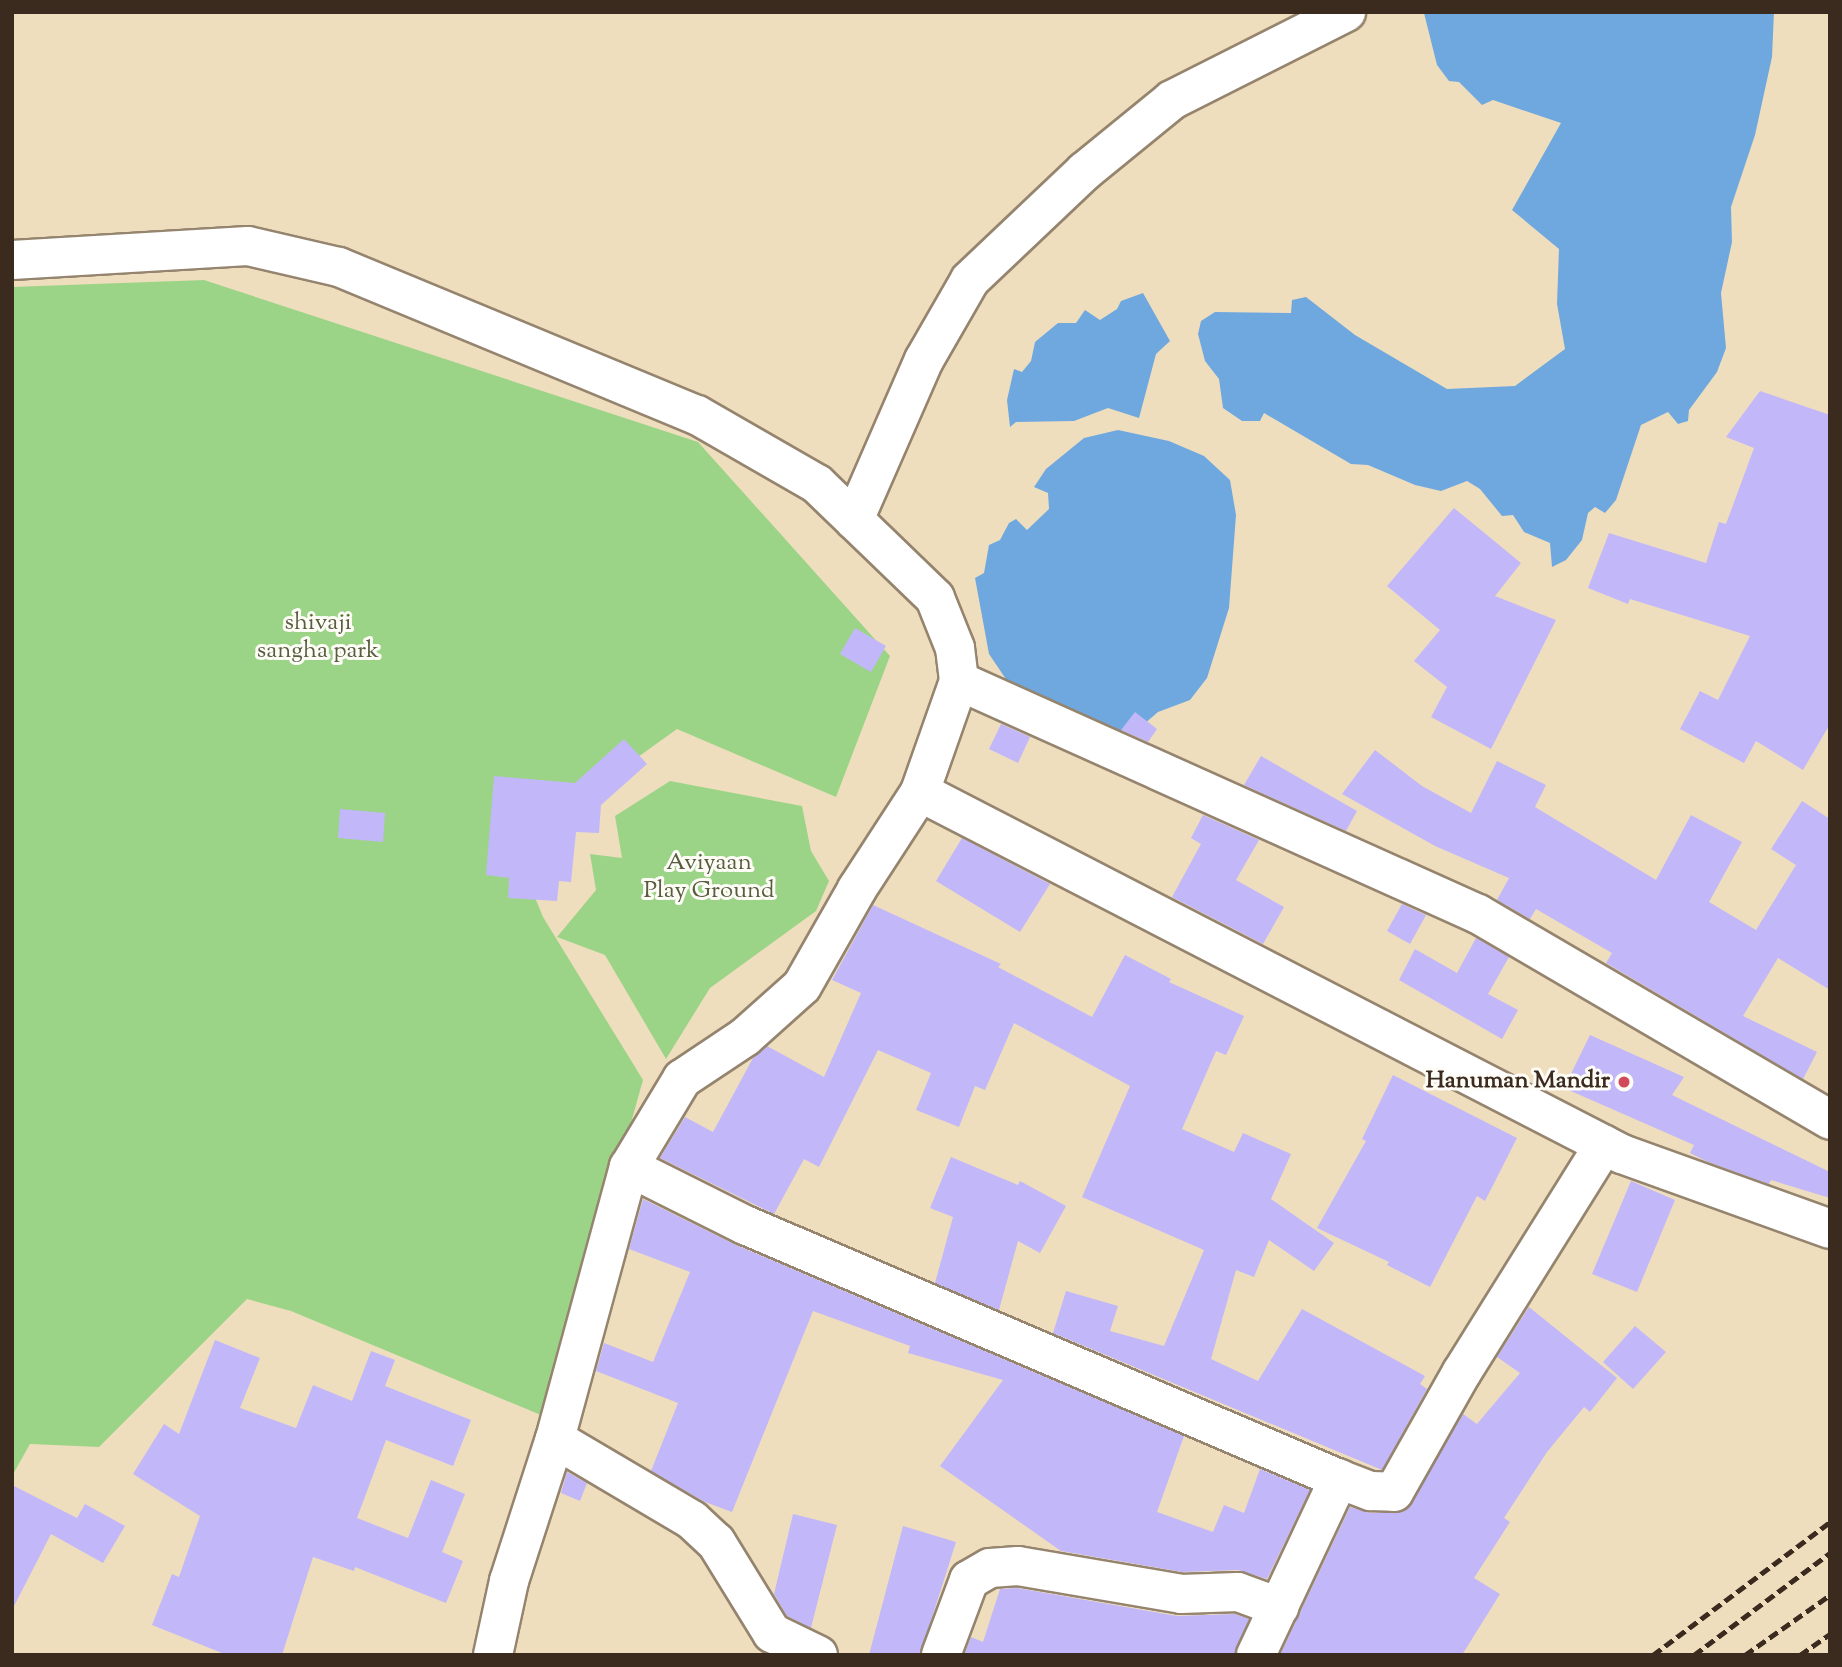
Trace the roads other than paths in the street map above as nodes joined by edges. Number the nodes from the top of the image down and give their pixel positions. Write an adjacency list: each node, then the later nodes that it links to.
1 (1346, 12): 3 (street)
2 (12, 260): 3 (street)
3 (854, 520): 4 (street)
4 (959, 681): 5 (street); 6 (street)
5 (920, 792): 7 (street); 8 (street)
6 (1830, 1119)
7 (1604, 1145): 9 (street); 11 (street)
8 (629, 1167): 10 (street); 11 (street)
9 (1830, 1228)
10 (555, 1439): 13 (street); 14 (street)
11 (1339, 1479): 12 (street)
12 (1279, 1607): 15 (street); 16 (street)
13 (493, 1655)
14 (817, 1655)
15 (941, 1655)
16 (1256, 1655)

